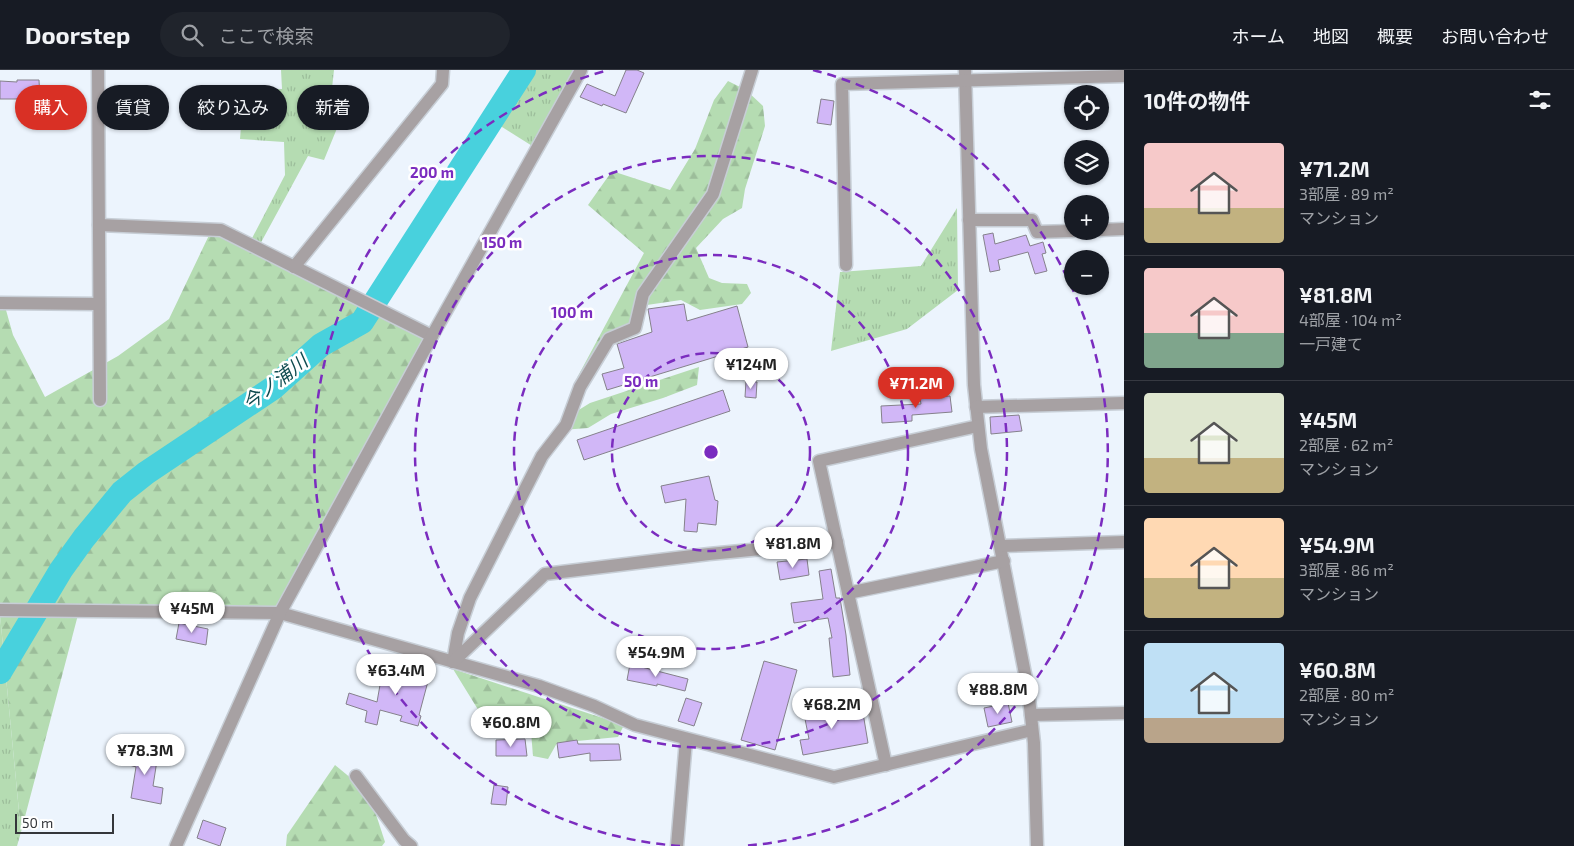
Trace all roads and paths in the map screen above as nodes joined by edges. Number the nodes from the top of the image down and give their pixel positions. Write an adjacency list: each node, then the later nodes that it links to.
1 (98, 70): 8 (street)
2 (443, 70): 13 (street)
3 (581, 70): 16 (street)
4 (752, 70): 28 (street)
5 (965, 75): 6 (street); 7 (street); 12 (street)
6 (1124, 76)
7 (969, 220): 11 (street); 19 (street)
8 (99, 225): 13 (street); 15 (street)
9 (1124, 229): 10 (street)
10 (1109, 230)
11 (1064, 231)
12 (846, 264)
13 (294, 266): 16 (street)
14 (0, 303): 15 (street)
15 (99, 304): 17 (street)
16 (432, 336): 27 (street)
17 (100, 400)
18 (1124, 403): 19 (street)
19 (976, 407): 20 (street)
20 (978, 426): 21 (street); 23 (street)
21 (837, 542): 25 (street); 28 (street)
22 (1124, 542): 23 (street)
23 (1001, 546): 24 (street)
24 (1004, 561): 25 (street); 30 (street)
25 (848, 593): 33 (street)
26 (0, 610): 27 (street)
27 (280, 613): 28 (street); 35 (street)
28 (453, 662): 32 (street)
29 (1124, 713): 30 (street)
30 (1031, 715): 31 (street)
31 (1032, 730): 33 (street); 38 (street)
32 (686, 740): 33 (street); 37 (street)
33 (886, 765)
34 (356, 776): 36 (street)
35 (176, 846)
36 (411, 846)
37 (677, 846)
38 (1037, 846)

